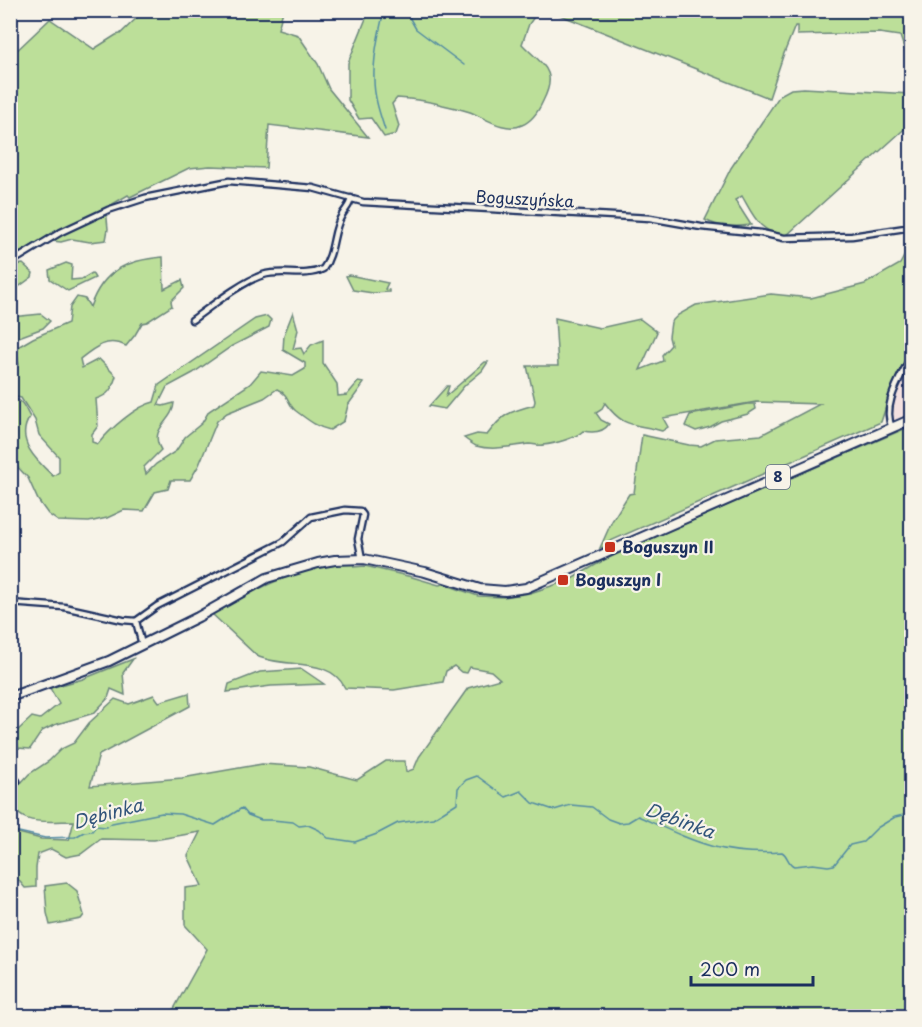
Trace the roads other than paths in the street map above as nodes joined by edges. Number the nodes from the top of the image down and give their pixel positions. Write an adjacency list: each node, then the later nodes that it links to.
1 (351, 198): 2 (street, Boguszyńska); 3 (street, Boguszyńska); 4 (street)
2 (912, 227)
3 (10, 263)
4 (192, 320)
5 (912, 354): 7 (street)
6 (912, 419): 7 (highway, 8)
7 (892, 428): 8 (highway, 8)
8 (362, 559): 10 (street); 11 (highway, 8)
9 (10, 603): 10 (street)
10 (136, 621): 11 (street)
11 (142, 645): 12 (highway, 8)
12 (10, 697)
13 (17, 781): 14 (street)
14 (10, 788)

